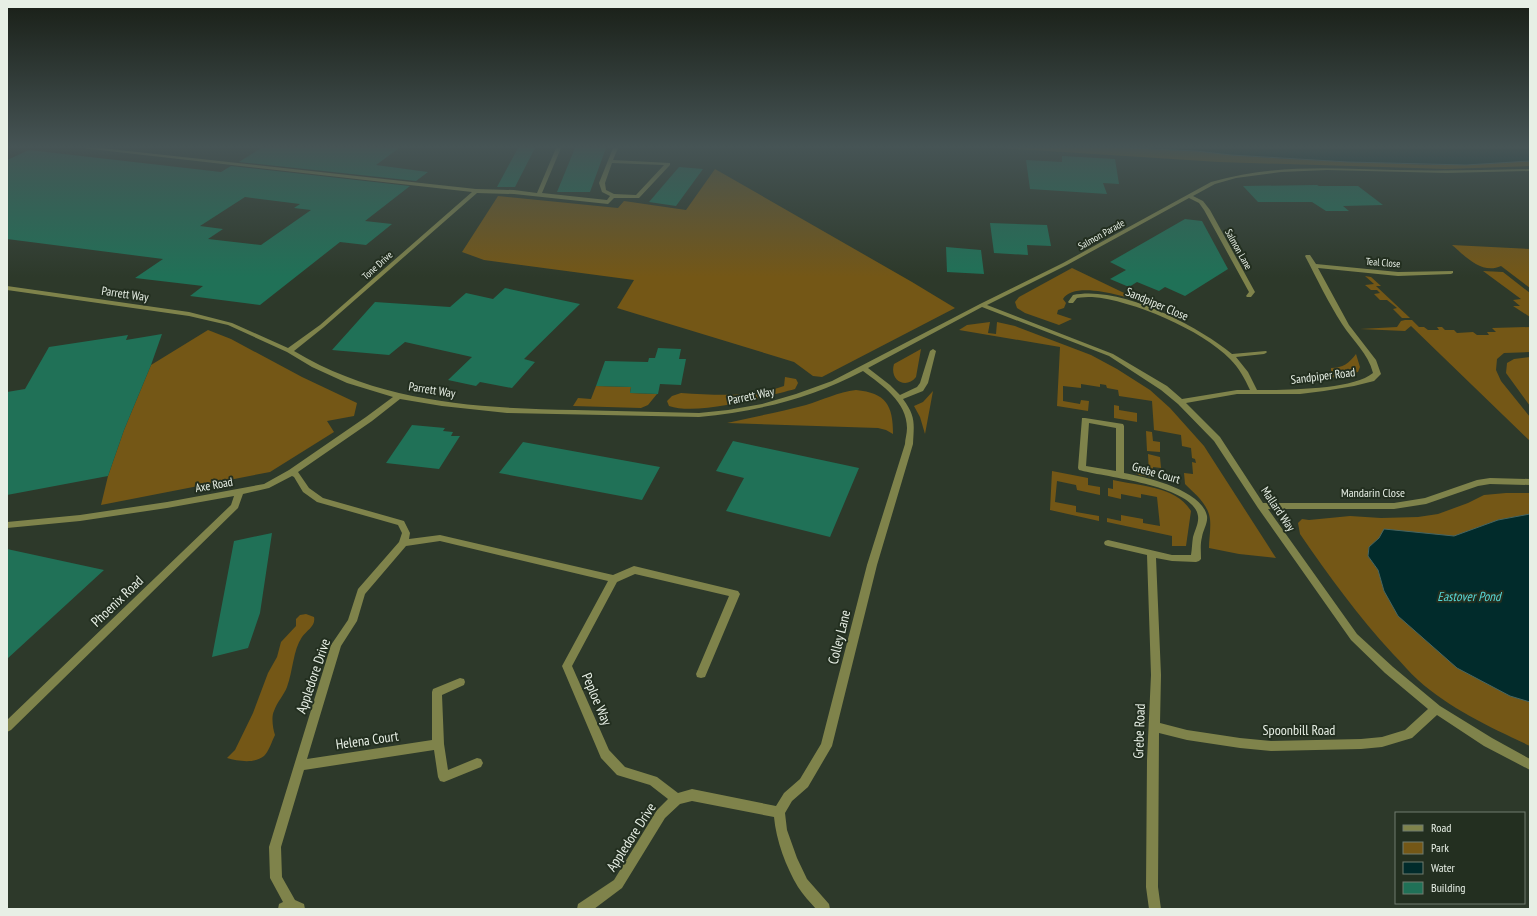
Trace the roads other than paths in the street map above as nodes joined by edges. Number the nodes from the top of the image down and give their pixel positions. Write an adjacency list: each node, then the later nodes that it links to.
1 (476, 191): 6 (street); 17 (street, Tone Drive)
2 (541, 191): 6 (street)
3 (604, 191): 7 (street)
4 (643, 191): 7 (street)
5 (1199, 191): 8 (street, Salmon Parade)
6 (539, 195): 7 (street)
7 (613, 196)
8 (1189, 196): 13 (street, Salmon Lane); 15 (street, Salmon Parade)
9 (1308, 256): 10 (street, Sandpiper Road)
10 (1314, 266): 11 (street, Teal Close); 21 (street, Sandpiper Road)
11 (1451, 272)
12 (7, 288): 17 (street, Parrett Way)
13 (1249, 296)
14 (1071, 302): 19 (street, Sandpiper Close)
15 (982, 305): 20 (street, Salmon Parade); 24 (street, Mallard Way)
16 (933, 350): 23 (street)
17 (289, 351): 22 (street, Parrett Way)
18 (1264, 352): 19 (street)
19 (1231, 356): 21 (street, Sandpiper Close)
20 (863, 368): 22 (street, Parrett Way); 23 (street, Colley Lane)
21 (1254, 391): 24 (street, Sandpiper Road)
22 (399, 396): 25 (street, Axe Road)
23 (899, 398): 45 (street, Colley Lane)
24 (1182, 402): 29 (street, Mallard Way)
25 (292, 472): 28 (street, Axe Road); 31 (street)
26 (1120, 475): 26 (street, Grebe Court); 33 (street, Grebe Court)
27 (1530, 482): 29 (street, Mandarin Close)
28 (240, 492): 30 (street, Axe Road); 38 (street, Phoenix Road)
29 (1261, 506): 37 (street, Mallard Way)
30 (7, 525)
31 (403, 544): 34 (street); 42 (street, Appledore Drive)
32 (1108, 544): 33 (street)
33 (1151, 554): 39 (street, Grebe Road)
34 (614, 579): 35 (street); 44 (street, Peploe Way)
35 (701, 674)
36 (460, 682): 40 (street)
37 (1436, 710): 39 (street, Spoonbill Road); 43 (street, Mallard Way)
38 (7, 727)
39 (1154, 727): 49 (street, Grebe Road)
40 (438, 744): 41 (street); 42 (street, Helena Court)
41 (477, 763)
42 (300, 765): 46 (street, Appledore Drive)
43 (1530, 765)
44 (677, 799): 45 (street); 47 (street, Appledore Drive)
45 (779, 812): 48 (street)
46 (291, 907)
47 (583, 909)
48 (824, 909)
49 (1155, 909)

